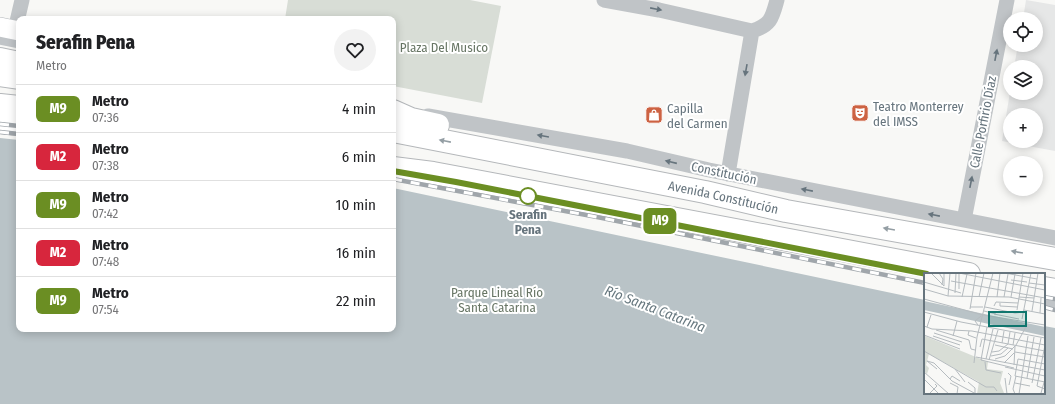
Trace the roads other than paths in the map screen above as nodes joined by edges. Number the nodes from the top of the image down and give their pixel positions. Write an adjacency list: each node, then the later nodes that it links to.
1 (22, 0): 5 (street)
2 (604, 0): 7 (street, one-way to 7)
3 (777, 0): 7 (street)
4 (1007, 0): 21 (street, Calle Porfirio Díaz, one-way to 4)
5 (17, 16)
6 (16, 18): 8 (street)
7 (752, 31): 19 (street, one-way to 19)
8 (11, 33)
9 (0, 105): 10 (highway)
10 (16, 107)
11 (396, 111): 19 (street, Constitución, one-way to 11)
12 (396, 112): 20 (highway)
13 (0, 122): 14 (highway)
14 (16, 124)
15 (396, 132): 20 (highway, Avenida Constitución, one-way to 15)
16 (396, 165): 18 (highway)
17 (396, 168): 18 (highway)
18 (433, 173): 23 (highway)
19 (728, 174): 21 (street, Constitución, one-way to 19)
20 (786, 211): 24 (highway, Avenida Constitución, one-way to 20)
21 (964, 220): 22 (street, Constitución)
22 (1055, 238)
23 (866, 255): 25 (highway); 26 (street)
24 (1055, 259)
25 (964, 273)
26 (924, 277)
27 (1045, 288): 28 (highway)
28 (1055, 290)
29 (1045, 299): 30 (street)
30 (1055, 302)

